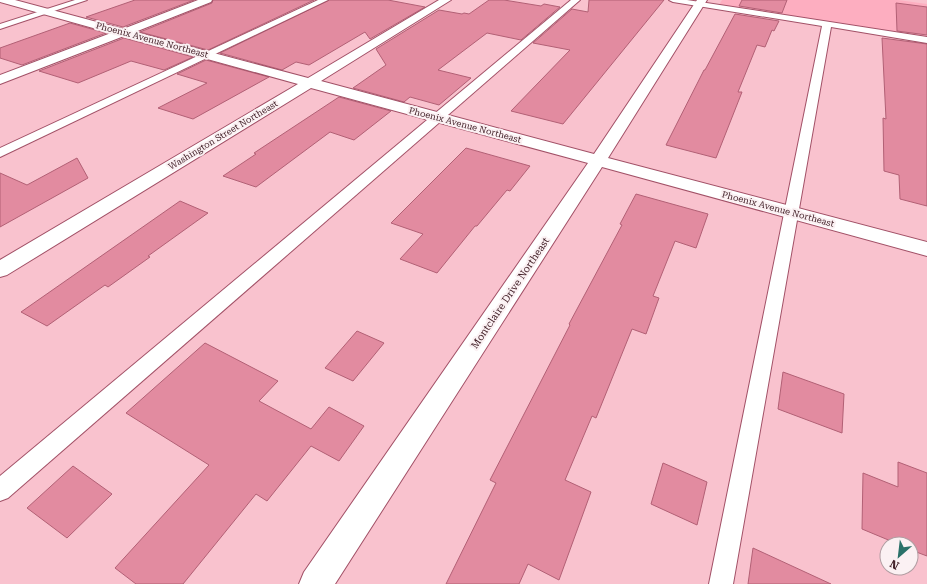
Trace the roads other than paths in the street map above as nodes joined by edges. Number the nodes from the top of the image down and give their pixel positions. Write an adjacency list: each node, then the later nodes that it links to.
1 (3, 0): 9 (street, Phoenix Avenue Northeast)
2 (84, 0): 9 (lane)
3 (207, 0): 12 (street)
4 (324, 0): 14 (lane)
5 (446, 0): 16 (street, Washington Street Northeast)
6 (576, 0): 17 (lane)
7 (673, 0): 8 (lane)
8 (700, 2): 10 (lane); 19 (street, Montclaire Drive Northeast)
9 (47, 12): 11 (lane); 12 (street, Phoenix Avenue Northeast)
10 (827, 24): 13 (lane); 20 (lane)
11 (0, 27)
12 (124, 33): 14 (street, Phoenix Avenue Northeast); 15 (street)
13 (927, 40)
14 (207, 55): 16 (street, Phoenix Avenue Northeast); 18 (lane)
15 (0, 80)
16 (309, 83): 17 (street, Phoenix Avenue Northeast); 22 (street, Washington Street Northeast)
17 (437, 117): 19 (street, Phoenix Avenue Northeast); 23 (lane)
18 (0, 153)
19 (598, 161): 20 (street, Phoenix Avenue Northeast); 24 (street, Montclaire Drive Northeast)
20 (792, 212): 21 (street, Phoenix Avenue Northeast); 25 (lane)
21 (927, 249)
22 (0, 270)
23 (0, 490)
24 (316, 584)
25 (721, 584)

